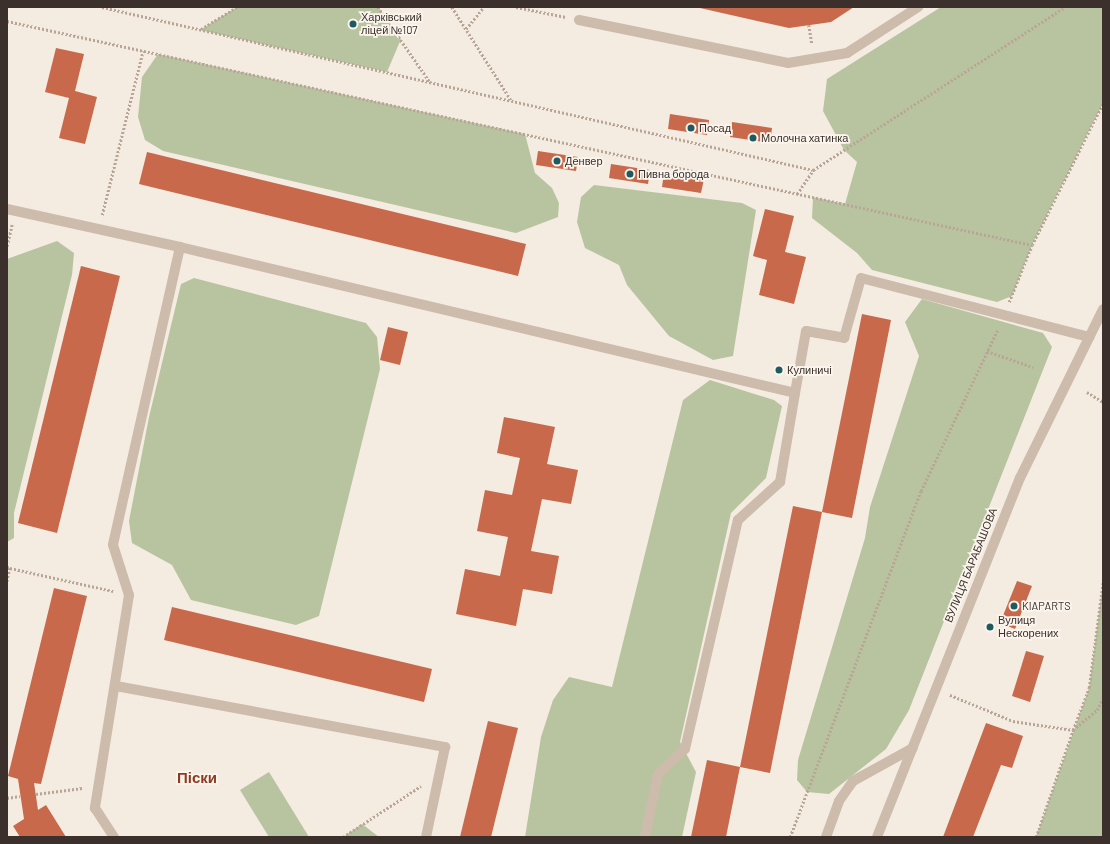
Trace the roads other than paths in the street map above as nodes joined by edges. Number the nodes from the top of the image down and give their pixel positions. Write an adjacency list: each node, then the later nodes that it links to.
1 (918, 7): 2 (street)
2 (578, 20)
3 (11, 210): 4 (street)
4 (180, 247): 7 (street); 8 (street)
5 (1103, 309): 6 (street, ВУЛИЦЯ БАРАБАШОВА)
6 (1089, 337): 7 (street); 9 (street, ВУЛИЦЯ БАРАБАШОВА)
7 (795, 393): 12 (street)
8 (116, 686): 10 (street); 11 (street)
9 (913, 748): 13 (street); 14 (street, ВУЛИЦЯ БАРАБАШОВА)
10 (114, 837)
11 (426, 837)
12 (645, 837)
13 (826, 837)
14 (877, 837)

